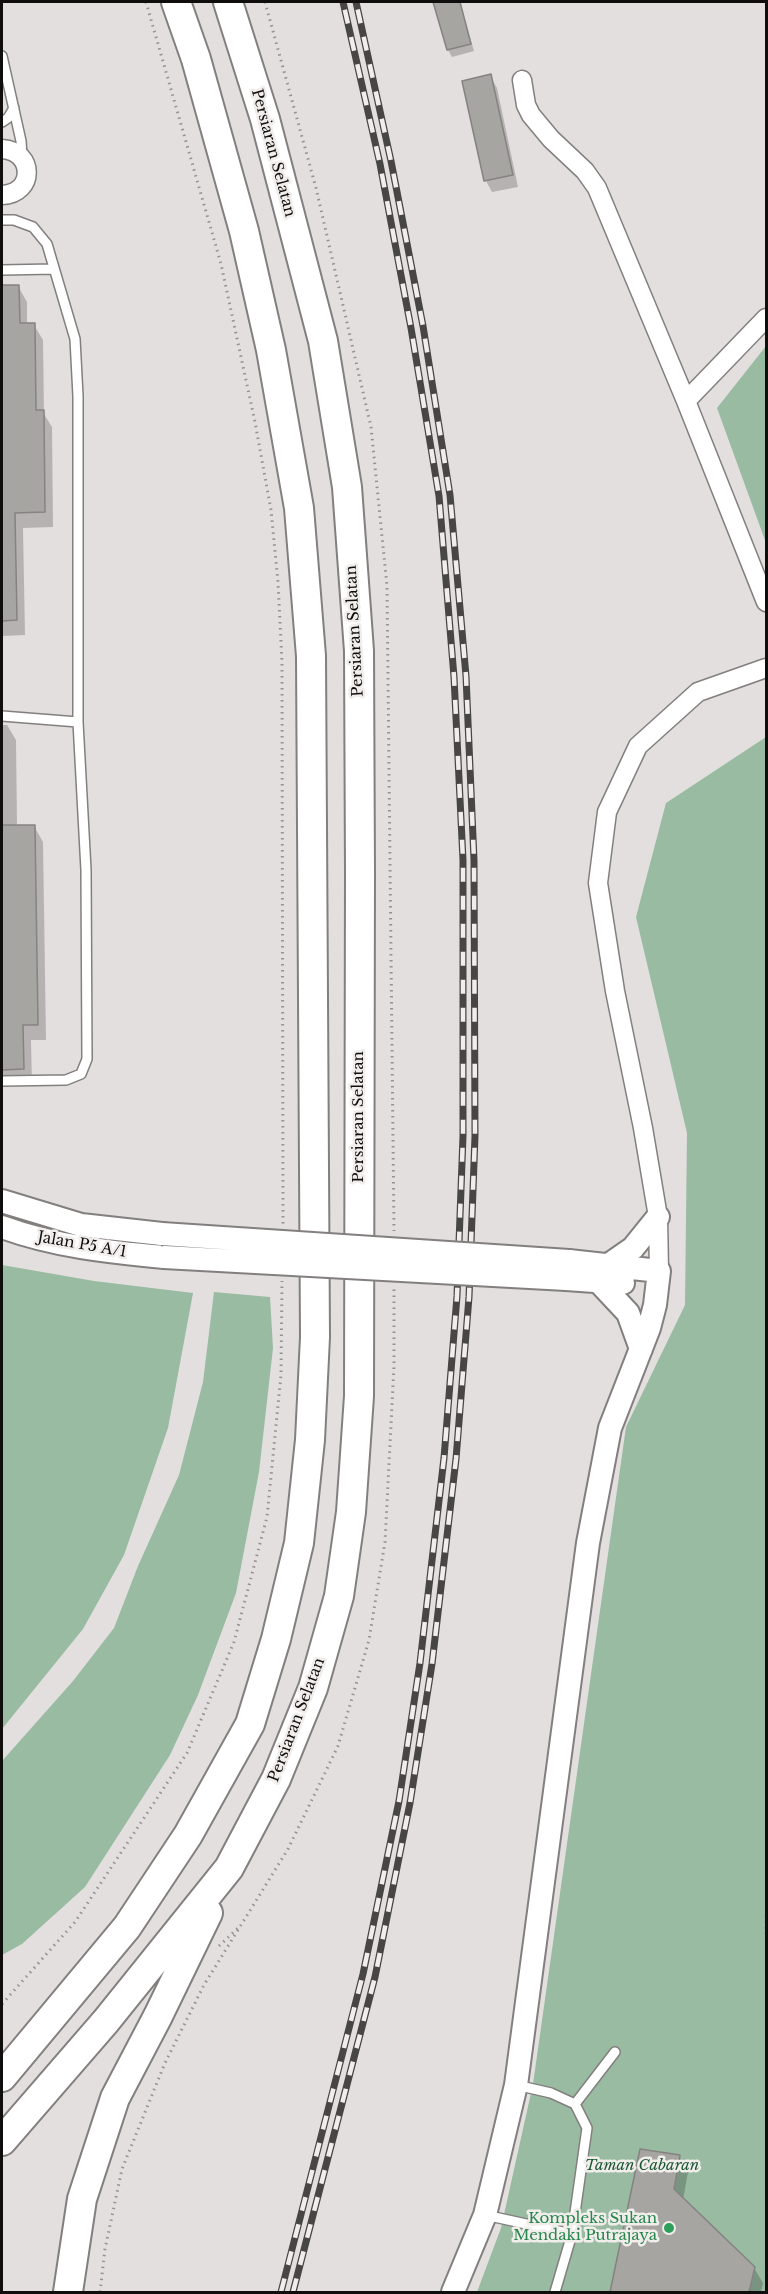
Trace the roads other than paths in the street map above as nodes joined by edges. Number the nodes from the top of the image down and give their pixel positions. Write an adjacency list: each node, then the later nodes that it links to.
1 (176, 2): 28 (main road)
2 (228, 2): 27 (main road, Persiaran Selatan)
3 (2, 56): 5 (lane)
4 (522, 80): 14 (street)
5 (14, 108): 6 (lane); 8 (lane)
6 (2, 122)
7 (2, 149): 8 (street)
8 (22, 158): 9 (street)
9 (2, 195)
10 (2, 220): 11 (lane)
11 (54, 269): 12 (lane); 18 (lane)
12 (2, 270)
13 (766, 318): 14 (street)
14 (686, 401): 15 (street)
15 (766, 602)
16 (766, 668): 21 (street)
17 (2, 716): 18 (lane)
18 (78, 722): 19 (lane)
19 (2, 1081)
20 (2, 1201): 23 (street, Jalan P5 A/1, bridge)
21 (658, 1217): 24 (street); 25 (street)
22 (2, 1227): 23 (street, Jalan P5 A/1, bridge)
23 (568, 1270): 24 (street)
24 (603, 1274): 25 (street); 26 (street)
25 (658, 1279): 26 (street)
26 (641, 1348): 32 (street)
27 (229, 1868): 34 (main road, Persiaran Selatan); 37 (main road)
28 (127, 1927): 29 (main road); 31 (main road)
29 (2, 2050)
30 (615, 2052): 33 (lane)
31 (2, 2077)
32 (516, 2085): 33 (lane); 35 (street)
33 (575, 2104): 36 (lane)
34 (2, 2141)
35 (484, 2215): 36 (lane); 38 (street)
36 (572, 2234): 39 (lane)
37 (68, 2292)
38 (453, 2292)
39 (555, 2292)

